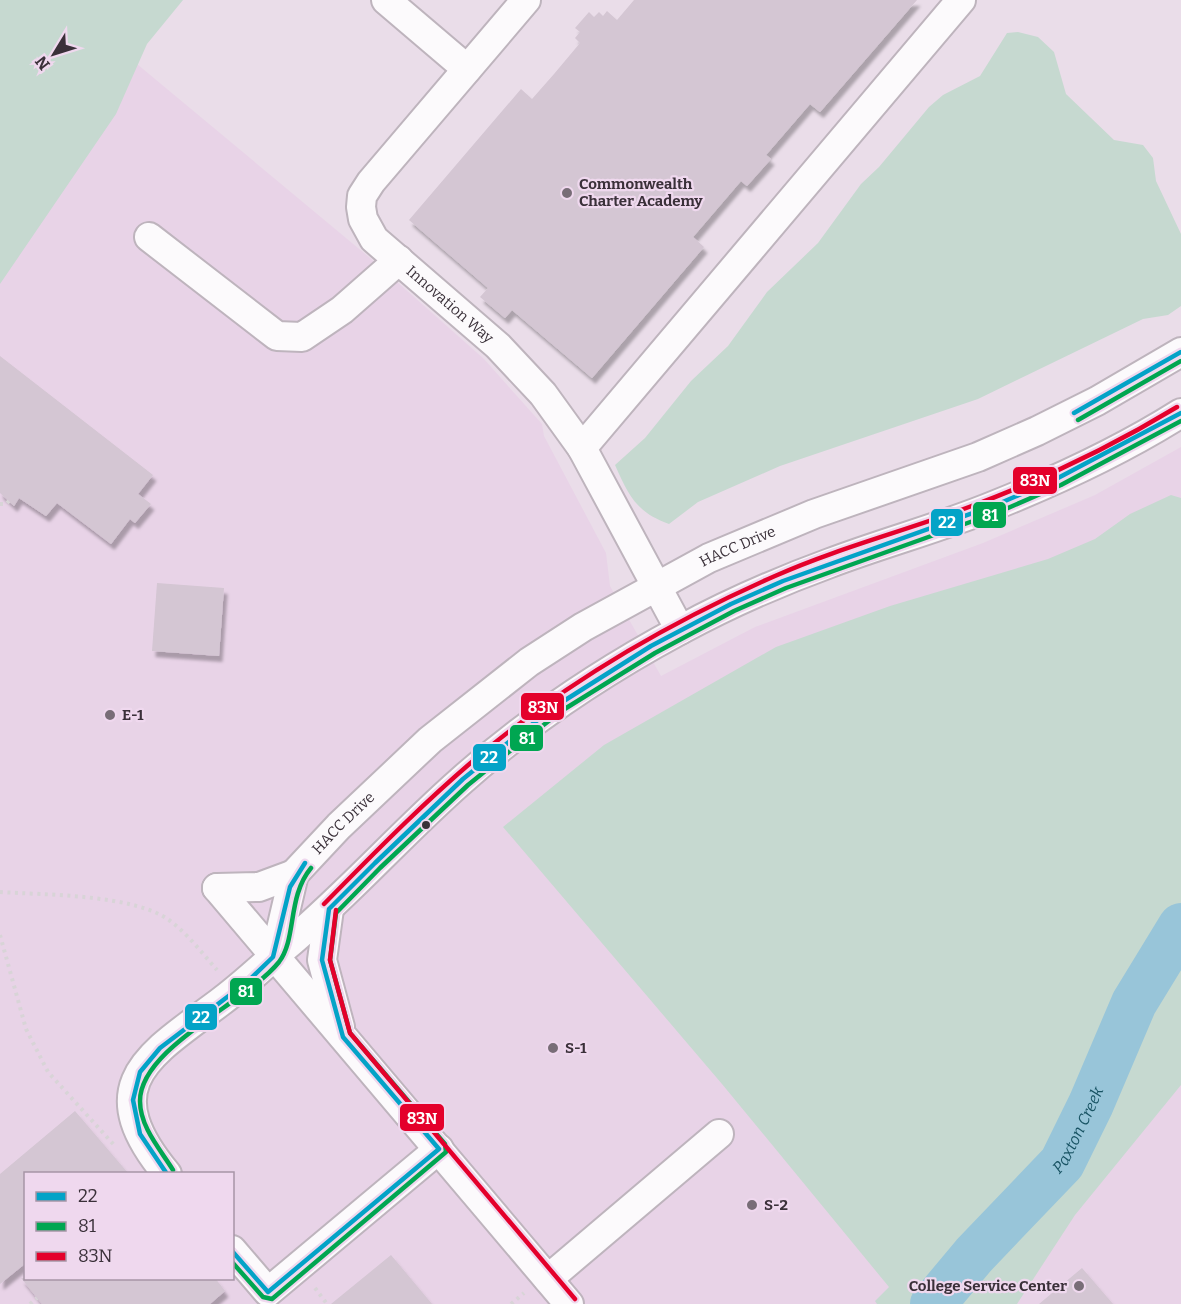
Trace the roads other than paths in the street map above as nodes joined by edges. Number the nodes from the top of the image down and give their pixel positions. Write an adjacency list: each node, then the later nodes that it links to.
1 (386, 0): 4 (street)
2 (526, 0): 4 (street, Innovation Way)
3 (961, 0): 9 (street)
4 (467, 69): 6 (street, Innovation Way)
5 (149, 237): 6 (street)
6 (399, 260): 9 (street, Innovation Way)
7 (1181, 352): 10 (street, HACC Drive)
8 (1181, 413): 11 (street)
9 (582, 448): 10 (street, Innovation Way)
10 (656, 585): 11 (street, Innovation Way); 12 (street, HACC Drive)
11 (680, 630): 13 (street)
12 (294, 874): 14 (street); 14 (street)
13 (329, 909): 14 (street); 15 (street)
14 (275, 955): 15 (street); 18 (street)
15 (343, 1037): 17 (street)
16 (719, 1134): 20 (street)
17 (440, 1149): 19 (street); 20 (street)
18 (166, 1172)
19 (234, 1252)
20 (537, 1285): 21 (street)
21 (569, 1304)

